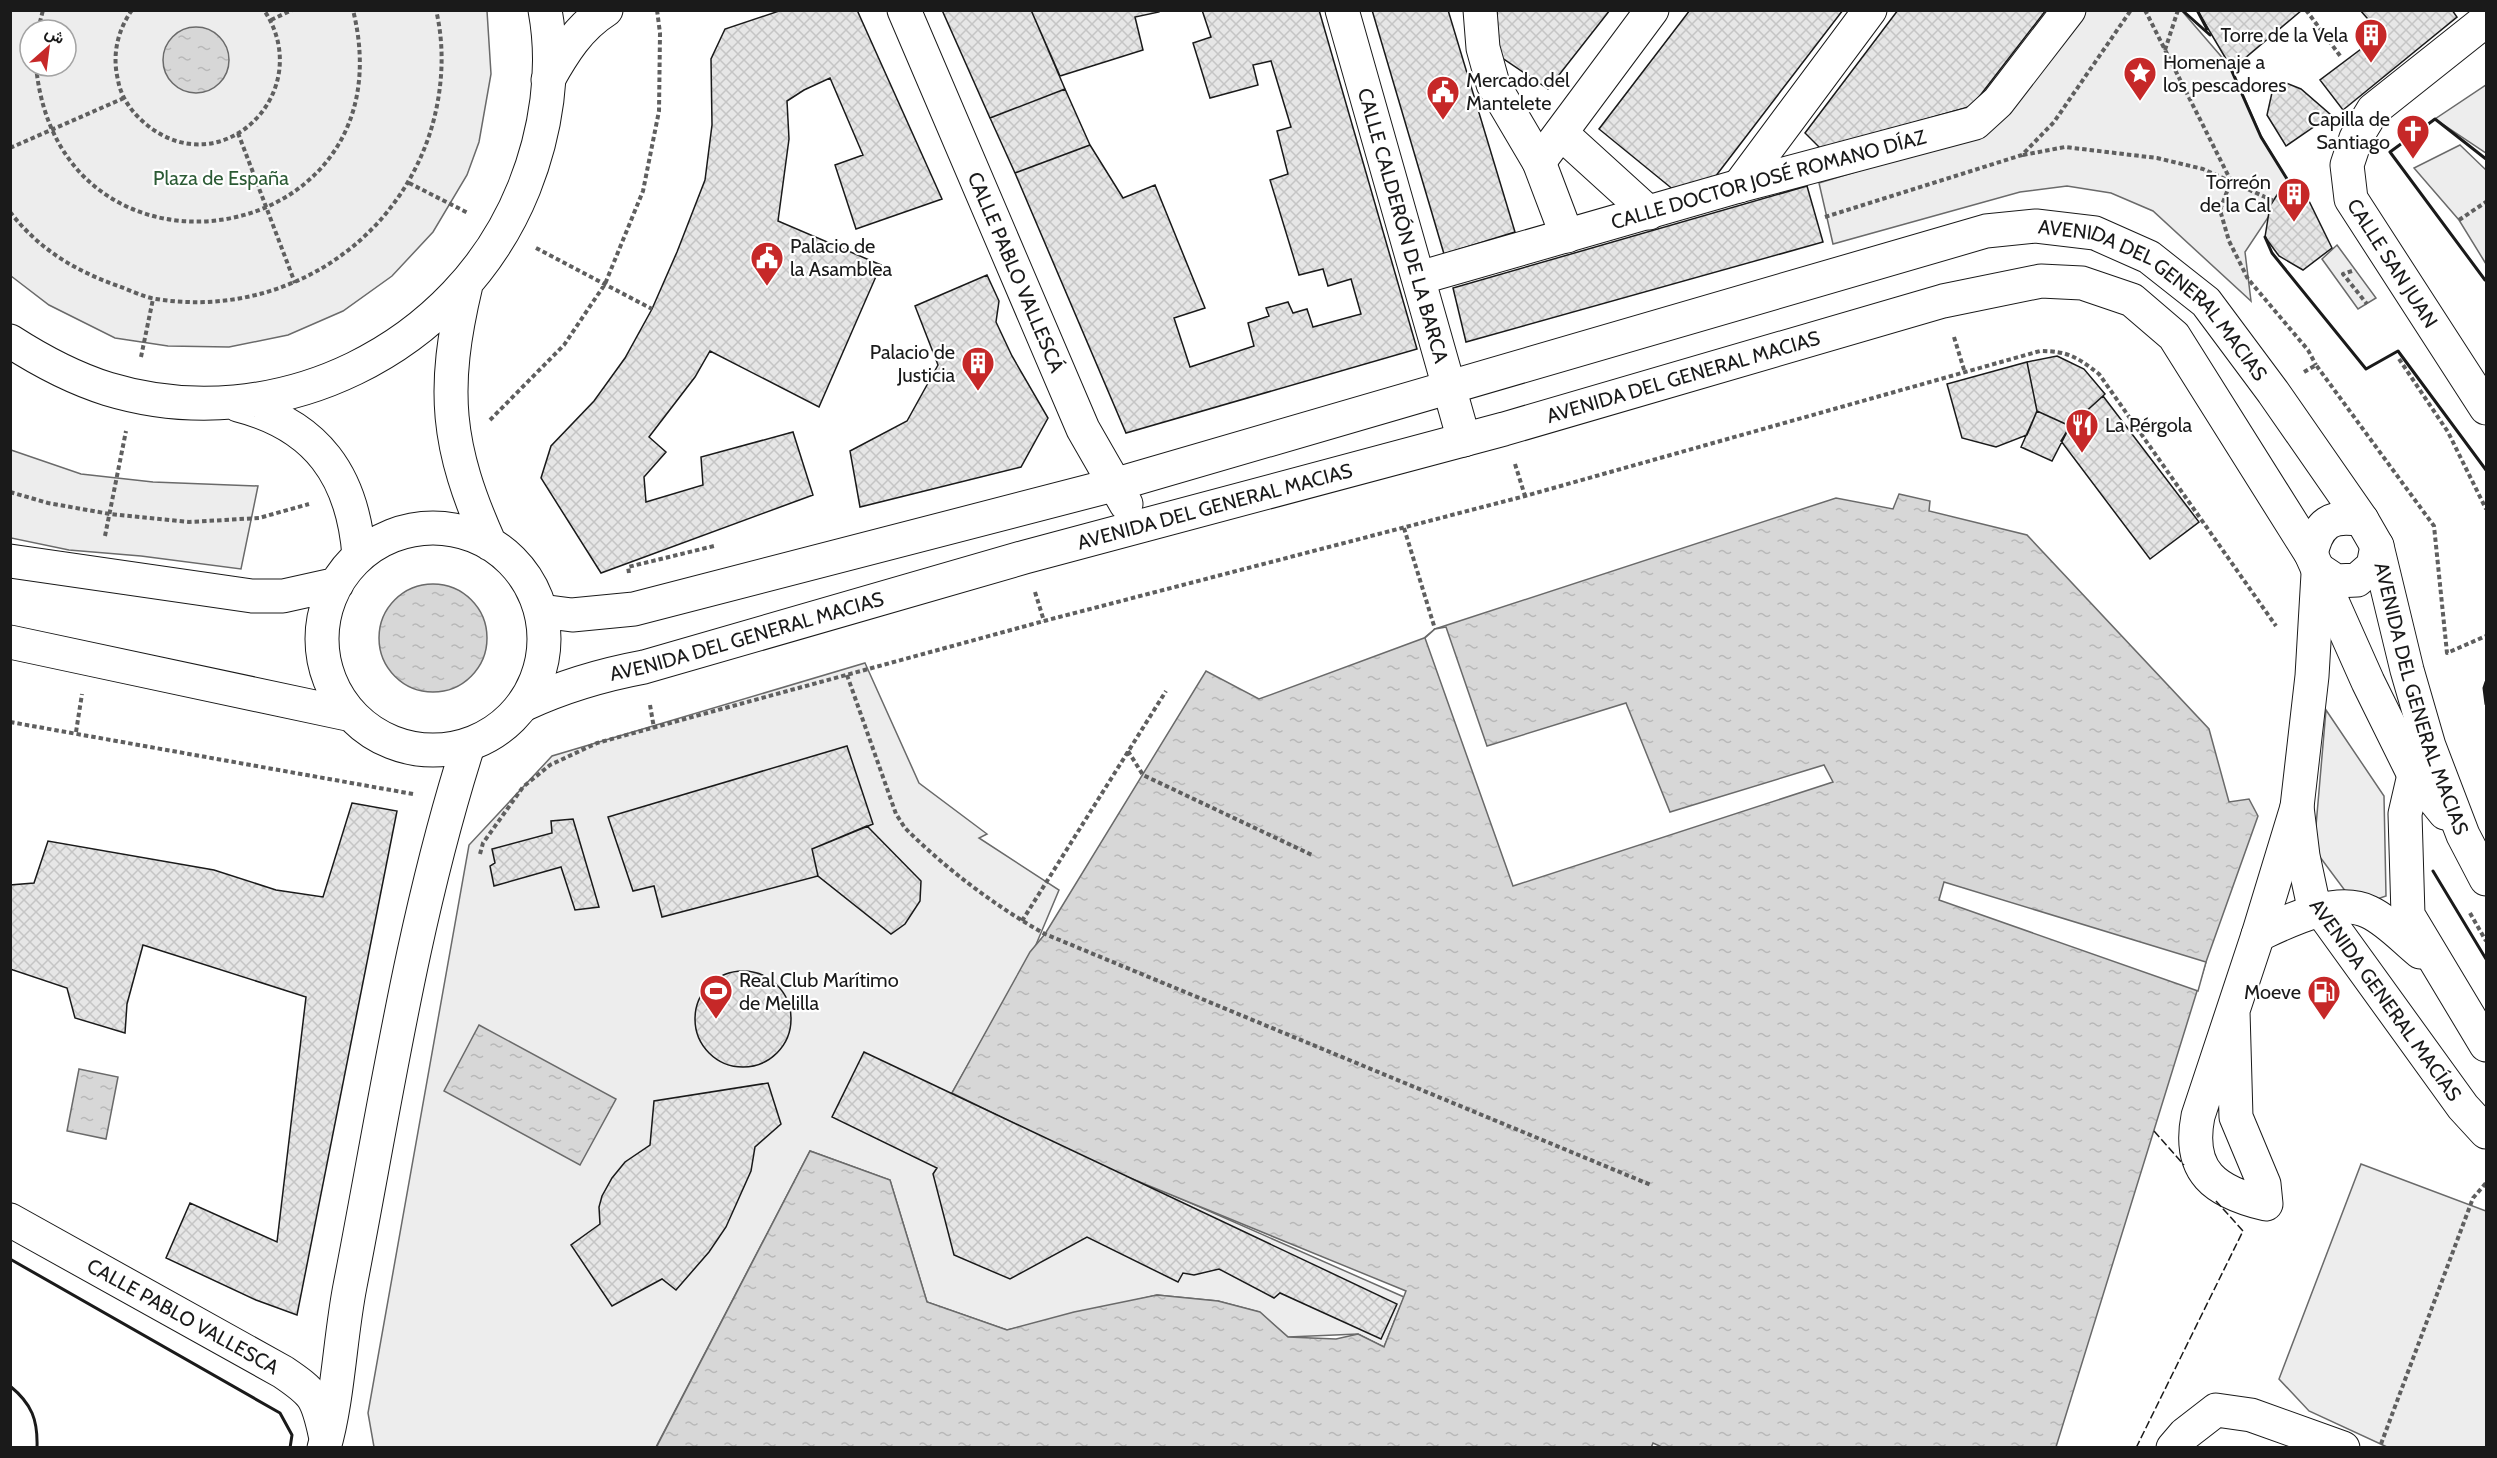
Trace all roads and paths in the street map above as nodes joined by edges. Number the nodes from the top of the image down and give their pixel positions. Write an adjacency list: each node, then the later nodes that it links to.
1 (132, 10): 24 (path)
2 (264, 10): 19 (path)
3 (292, 10): 19 (path)
4 (353, 10): 35 (path)
5 (436, 10): 42 (path)
6 (545, 10): 23 (street)
7 (606, 10): 23 (street)
8 (657, 10): 52 (path)
9 (904, 10): 53 (street, CALLE PABLO VALLESCÁ)
10 (1342, 10): 41 (street, CALLE CALDERÓN DE LA BARCA)
11 (1480, 10): 30 (street)
12 (1652, 10): 27 (street)
13 (1870, 10): 32 (street)
14 (2069, 10): 32 (street, CALLE DOCTOR JOSÉ ROMANO DÍAZ)
15 (2145, 10): 20 (path)
16 (2178, 10): 20 (path)
17 (2306, 10): 21 (path)
18 (2485, 18): 50 (street, CALLE SAN JUAN)
19 (271, 20): 26 (path)
20 (2165, 50): 31 (path)
21 (2341, 57)
22 (37, 78): 25 (path)
23 (548, 80): 43 (street)
24 (124, 98): 25 (path); 26 (path)
25 (51, 130): 28 (path); 35 (path)
26 (238, 133): 35 (path)
27 (1561, 133): 30 (street); 37 (street)
28 (10, 148)
29 (2022, 155): 31 (path)
30 (1539, 162): 39 (street)
31 (2231, 181): 33 (path); 47 (path)
32 (1739, 186): 37 (street, CALLE DOCTOR JOSÉ ROMANO DÍAZ)
33 (2274, 201)
34 (2487, 202): 38 (path)
35 (267, 209): 42 (path)
36 (10, 212): 42 (path)
37 (1649, 213): 39 (street, CALLE DOCTOR JOSÉ ROMANO DÍAZ)
38 (2459, 220)
39 (1567, 236): 41 (street, CALLE DOCTOR JOSÉ ROMANO DÍAZ)
40 (2355, 269): 44 (path)
41 (1419, 278): 48 (street, CALLE CALDERÓN DE LA BARCA)
42 (295, 283)
43 (465, 285): 49 (street); 52 (street)
44 (2367, 303)
45 (10, 341): 49 (street)
46 (2399, 359): 56 (path)
47 (2316, 365)
48 (1448, 385): 51 (street, CALLE CALDERÓN DE LA BARCA); 53 (street, AVENIDA DEL GENERAL MACIAS); 59 (street, AVENIDA DEL GENERAL MACIAS)
49 (228, 403): 55 (street)
50 (2487, 408)
51 (1464, 440): 57 (street, AVENIDA DEL GENERAL MACIAS); 63 (street, AVENIDA DEL GENERAL MACIAS)
52 (455, 447): 60 (street)
53 (1117, 484): 57 (street, CALLE PABLO VALLESCÁ); 65 (street, AVENIDA DEL GENERAL MACIAS)
54 (10, 492): 55 (path)
55 (347, 492): 61 (street)
56 (2487, 508)
57 (1136, 528): 71 (street, AVENIDA DEL GENERAL MACIAS)
58 (1404, 528): 66 (path); 67 (path); 69 (path)
59 (2370, 533): 63 (street); 63 (street); 75 (street, AVENIDA DEL GENERAL MACIAS)
60 (490, 544): 61 (street); 65 (street)
61 (359, 556): 64 (street)
62 (10, 561): 64 (street)
63 (2315, 562): 77 (street, AVENIDA DEL GENERAL MACIAS); 79 (street, AVENIDA GENERAL MACÍAS)
64 (337, 584): 72 (street)
65 (541, 611): 71 (street)
66 (2278, 628)
67 (1435, 629)
68 (10, 642): 72 (street)
69 (847, 675): 82 (path); 85 (path)
70 (1166, 691): 76 (path)
71 (525, 704): 74 (street)
72 (352, 715): 74 (street)
73 (10, 722): 78 (path)
74 (468, 746): 94 (street)
75 (2429, 746): 77 (street); 80 (street, AVENIDA DEL GENERAL MACIAS)
76 (1128, 751): 81 (path); 85 (path)
77 (2414, 775): 80 (street, AVENIDA DEL GENERAL MACIAS); 87 (street)
78 (412, 803)
79 (2297, 807): 84 (street, AVENIDA GENERAL MACÍAS); 86 (street)
80 (2463, 835): 83 (street)
81 (1312, 855)
82 (476, 865)
83 (2487, 879)
84 (2318, 910): 86 (street); 87 (street); 90 (street, AVENIDA GENERAL MACÍAS)
85 (1022, 921): 92 (path)
86 (2258, 935): 88 (street)
87 (2438, 967): 89 (street)
88 (2233, 1011): 88 (street)
89 (2487, 1045)
90 (2487, 1132)
91 (2487, 1183): 97 (path)
92 (1651, 1185)
93 (10, 1220): 94 (street, CALLE PABLO VALLESCA)
94 (325, 1443)
95 (2173, 1448): 96 (street)
96 (2343, 1448)
97 (2380, 1448)

